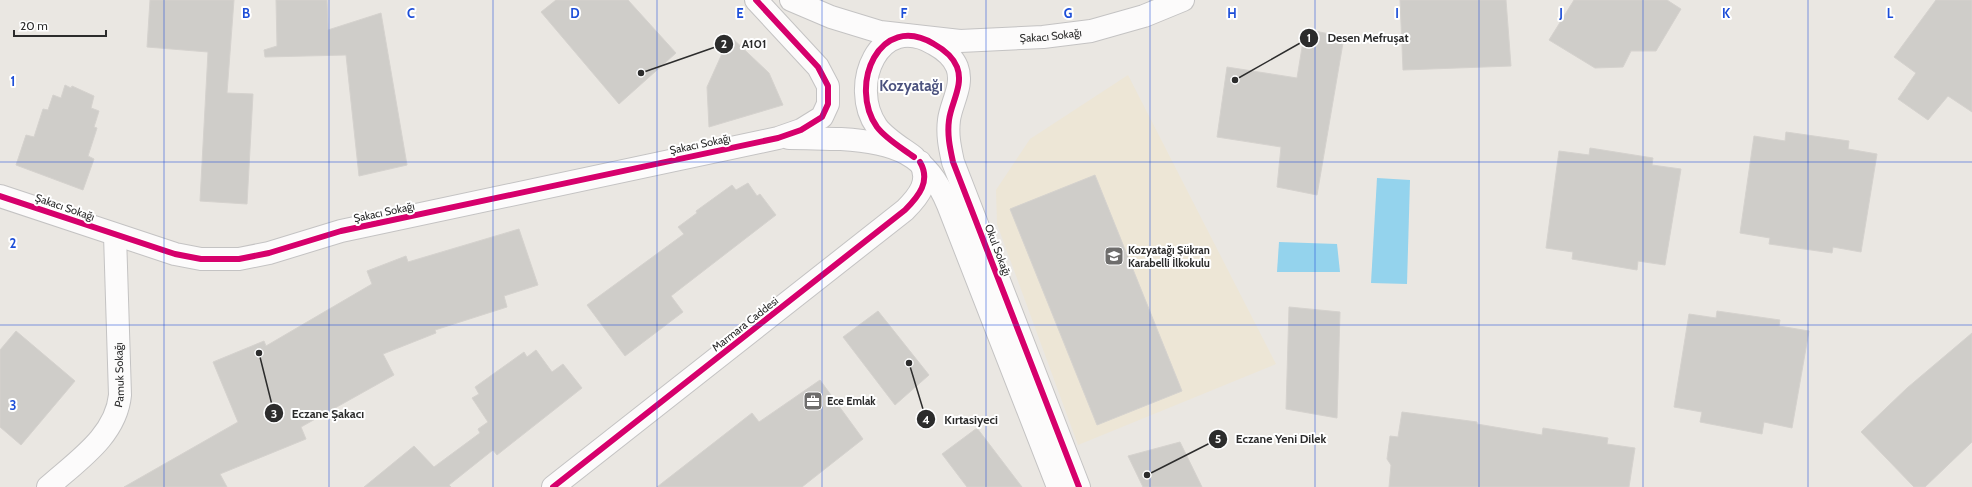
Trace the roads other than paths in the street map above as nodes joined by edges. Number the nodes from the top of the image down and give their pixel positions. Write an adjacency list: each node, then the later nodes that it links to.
1 (756, 0): 5 (street)
2 (791, 0): 4 (street)
3 (1182, 0): 4 (street, Şakacı Sokağı)
4 (914, 36): 6 (street); 12 (street, Okul Sokağı)
5 (778, 138): 6 (street); 8 (street, Şakacı Sokağı)
6 (917, 160): 10 (street, Marmara Caddesi); 11 (street)
7 (0, 196): 8 (street, Şakacı Sokağı)
8 (116, 235): 9 (street, Pamuk Sokağı)
9 (48, 487)
10 (553, 487)
11 (1058, 487)
12 (1079, 487)

